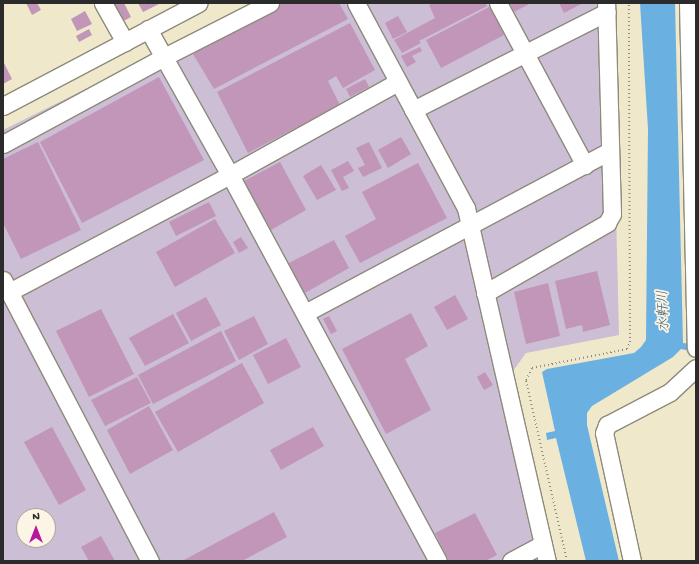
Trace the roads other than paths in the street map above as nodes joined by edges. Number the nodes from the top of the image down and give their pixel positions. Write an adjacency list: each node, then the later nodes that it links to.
1 (103, 3): 9 (street)
2 (198, 3): 8 (street)
3 (270, 3): 11 (street)
4 (356, 3): 12 (street)
5 (498, 3): 10 (street)
6 (688, 3): 23 (street)
7 (606, 8): 10 (street); 16 (street)
8 (148, 29): 9 (street); 11 (street)
9 (125, 42): 13 (street)
10 (525, 53): 14 (street); 17 (street)
11 (164, 57): 15 (street); 18 (street)
12 (398, 82): 14 (street); 18 (street)
13 (3, 106)
14 (413, 110): 19 (street)
15 (3, 144)
16 (610, 151): 17 (street); 21 (street)
17 (585, 165): 19 (street)
18 (230, 175): 20 (street); 22 (street)
19 (470, 225): 21 (street); 22 (street)
20 (6, 286): 26 (street)
21 (486, 292): 25 (street)
22 (305, 314): 27 (street)
23 (696, 348)
24 (696, 368): 30 (street)
25 (543, 544): 28 (street); 29 (street)
26 (150, 561)
27 (438, 561)
28 (511, 561)
29 (547, 561)
30 (632, 561)

